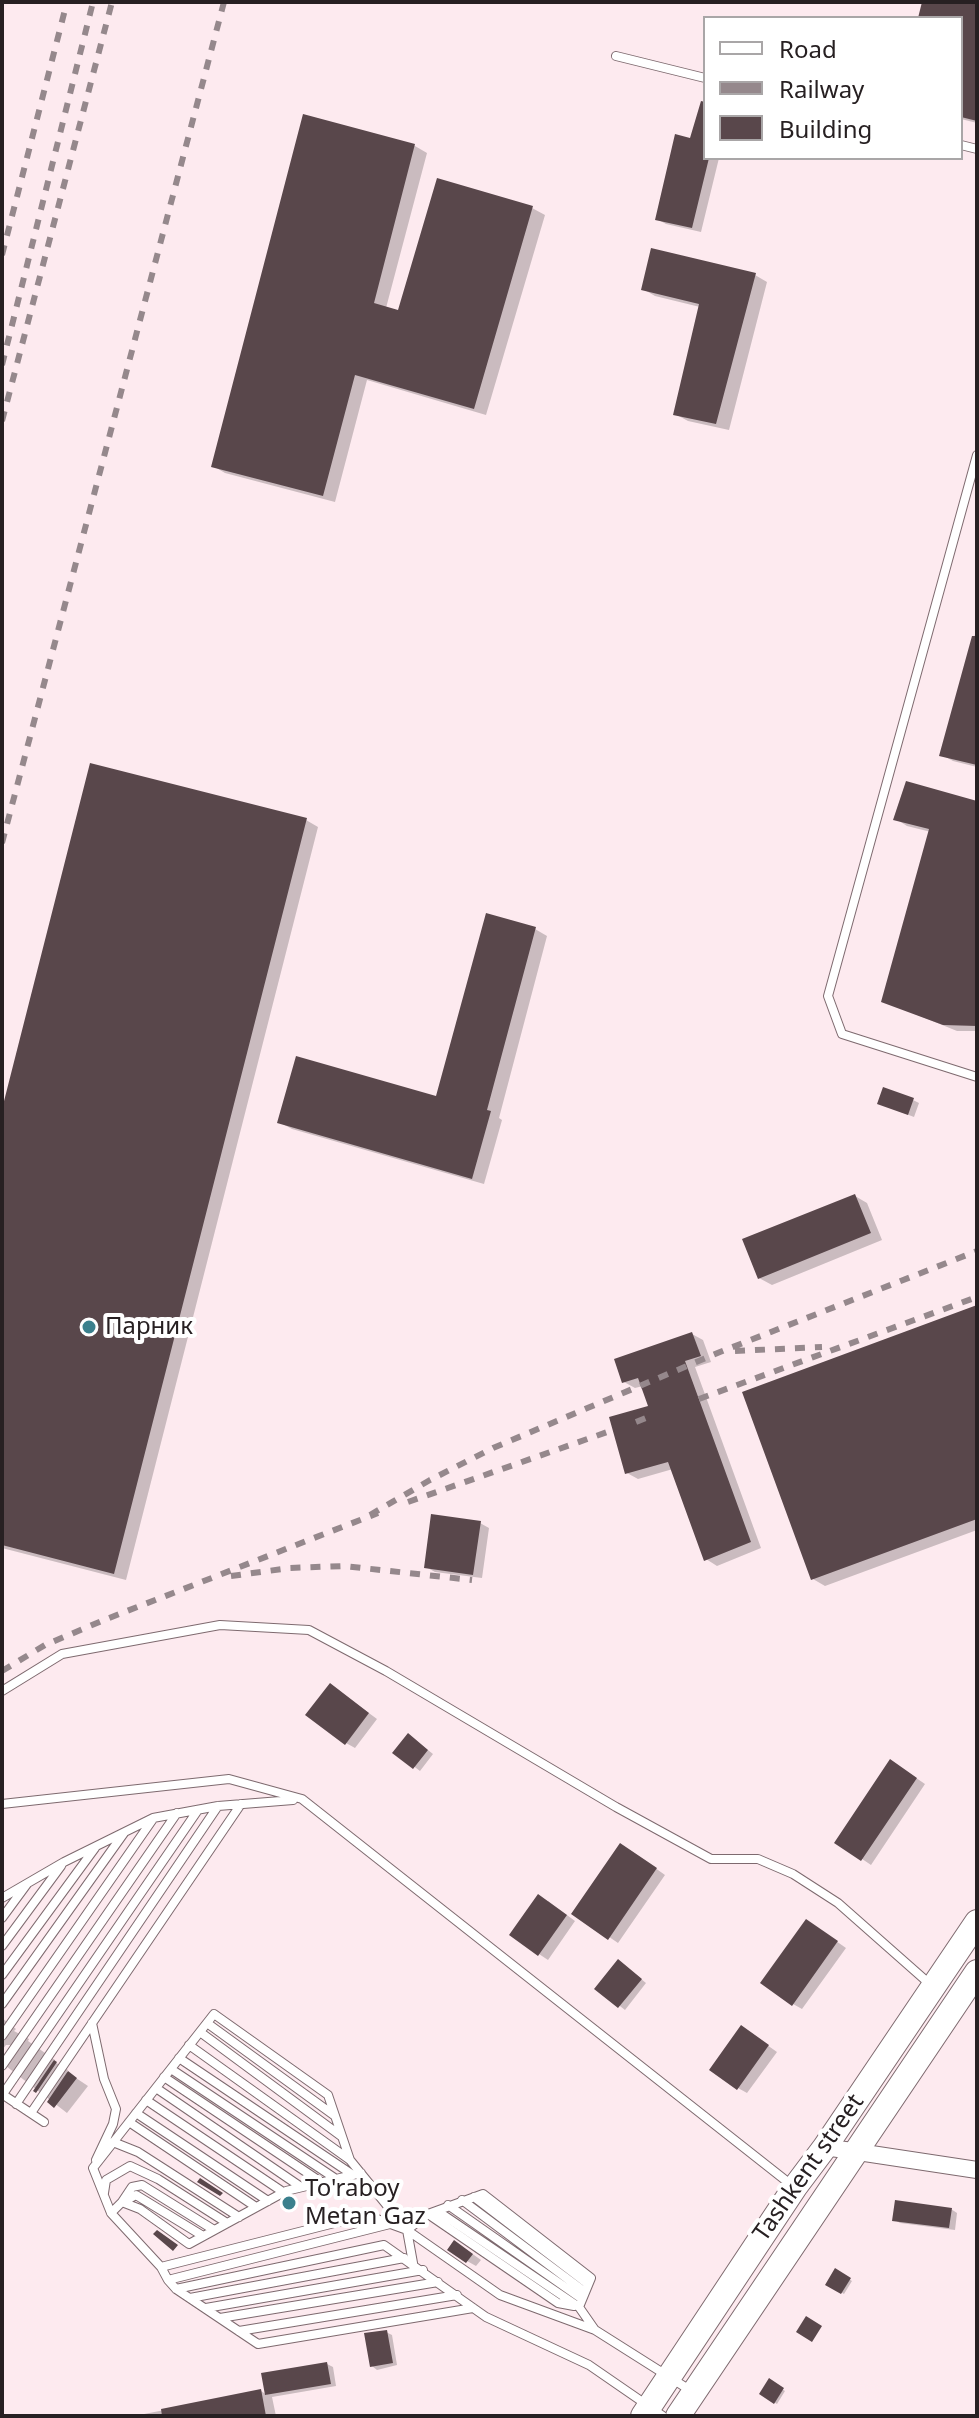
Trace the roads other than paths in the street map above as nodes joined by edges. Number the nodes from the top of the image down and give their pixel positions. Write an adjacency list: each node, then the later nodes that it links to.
1 (616, 56): 2 (lane)
2 (703, 78)
3 (977, 455): 4 (lane)
4 (977, 1077)
5 (2, 1691): 23 (lane)
6 (302, 1799): 7 (lane); 8 (lane); 52 (lane)
7 (2, 1804)
8 (241, 1804): 9 (lane); 25 (lane)
9 (218, 1806): 10 (lane); 36 (lane)
10 (198, 1810): 11 (lane); 34 (lane)
11 (178, 1812): 12 (lane); 30 (lane)
12 (153, 1818): 13 (lane); 27 (lane)
13 (124, 1832): 14 (lane); 24 (lane)
14 (97, 1844): 15 (lane); 22 (lane)
15 (64, 1862): 16 (lane); 20 (lane)
16 (30, 1881): 17 (lane); 18 (lane)
17 (2, 1898)
18 (2, 1918)
19 (977, 1922): 23 (main road, Tashkent street)
20 (2, 1946)
21 (977, 1972): 44 (main road, Tashkent street)
22 (2, 1975)
23 (933, 1987): 43 (main road, Tashkent street)
24 (2, 2004)
25 (92, 2023): 37 (lane); 46 (lane)
26 (200, 2032): 28 (lane); 41 (lane); 41 (lane)
27 (2, 2036)
28 (189, 2045): 29 (lane); 45 (lane)
29 (179, 2058): 31 (lane); 48 (lane)
30 (2, 2066)
31 (171, 2069): 32 (lane); 49 (lane)
32 (164, 2077): 33 (lane); 50 (lane)
33 (156, 2088): 35 (lane); 51 (lane)
34 (2, 2094): 36 (lane)
35 (146, 2100): 38 (lane); 53 (lane)
36 (16, 2104): 37 (lane)
37 (31, 2113): 39 (lane)
38 (136, 2113): 40 (lane); 56 (lane)
39 (44, 2122)
40 (129, 2122): 42 (lane); 59 (lane)
41 (342, 2137): 45 (lane)
42 (113, 2142): 46 (lane); 63 (lane)
43 (825, 2147): 44 (street); 52 (main road, Tashkent street)
44 (856, 2151): 47 (street); 85 (main road, Tashkent street)
45 (350, 2160): 48 (lane)
46 (93, 2168): 54 (lane)
47 (977, 2170)
48 (357, 2174): 49 (lane); 67 (lane)
49 (336, 2179): 50 (lane)
50 (321, 2182): 51 (lane)
51 (301, 2187): 53 (lane)
52 (795, 2187): 84 (main road, Tashkent street)
53 (283, 2192): 56 (lane)
54 (103, 2194): 61 (lane); 64 (lane)
55 (462, 2200): 58 (lane); 77 (lane); 77 (lane)
56 (268, 2201): 59 (lane)
57 (122, 2202): 61 (lane); 66 (lane); 68 (lane); 68 (lane)
58 (448, 2205): 60 (lane); 77 (lane)
59 (256, 2207): 63 (lane)
60 (439, 2212): 62 (lane); 77 (lane)
61 (111, 2213): 71 (lane)
62 (428, 2214): 67 (lane); 77 (lane)
63 (239, 2217): 64 (lane)
64 (227, 2223): 66 (lane)
65 (391, 2224): 67 (lane); 71 (lane); 73 (lane)
66 (214, 2230): 68 (lane)
67 (407, 2230): 70 (lane); 82 (lane)
68 (203, 2236)
69 (404, 2258): 70 (lane); 75 (lane); 78 (lane)
70 (413, 2263): 72 (lane)
71 (161, 2267): 73 (lane)
72 (423, 2270): 74 (lane); 79 (lane)
73 (168, 2280): 75 (lane)
74 (438, 2282): 76 (lane); 81 (lane)
75 (176, 2289): 78 (lane)
76 (457, 2295): 80 (lane); 83 (lane)
77 (583, 2296): 82 (lane)
78 (190, 2298): 79 (lane)
79 (205, 2308): 81 (lane)
80 (473, 2308): 83 (lane); 86 (lane)
81 (219, 2318): 83 (lane)
82 (595, 2330): 84 (lane)
83 (238, 2331)
84 (670, 2377): 85 (lane); 86 (main road, Tashkent street)
85 (694, 2393): 87 (main road, Tashkent street)
86 (652, 2413)
87 (678, 2416)

